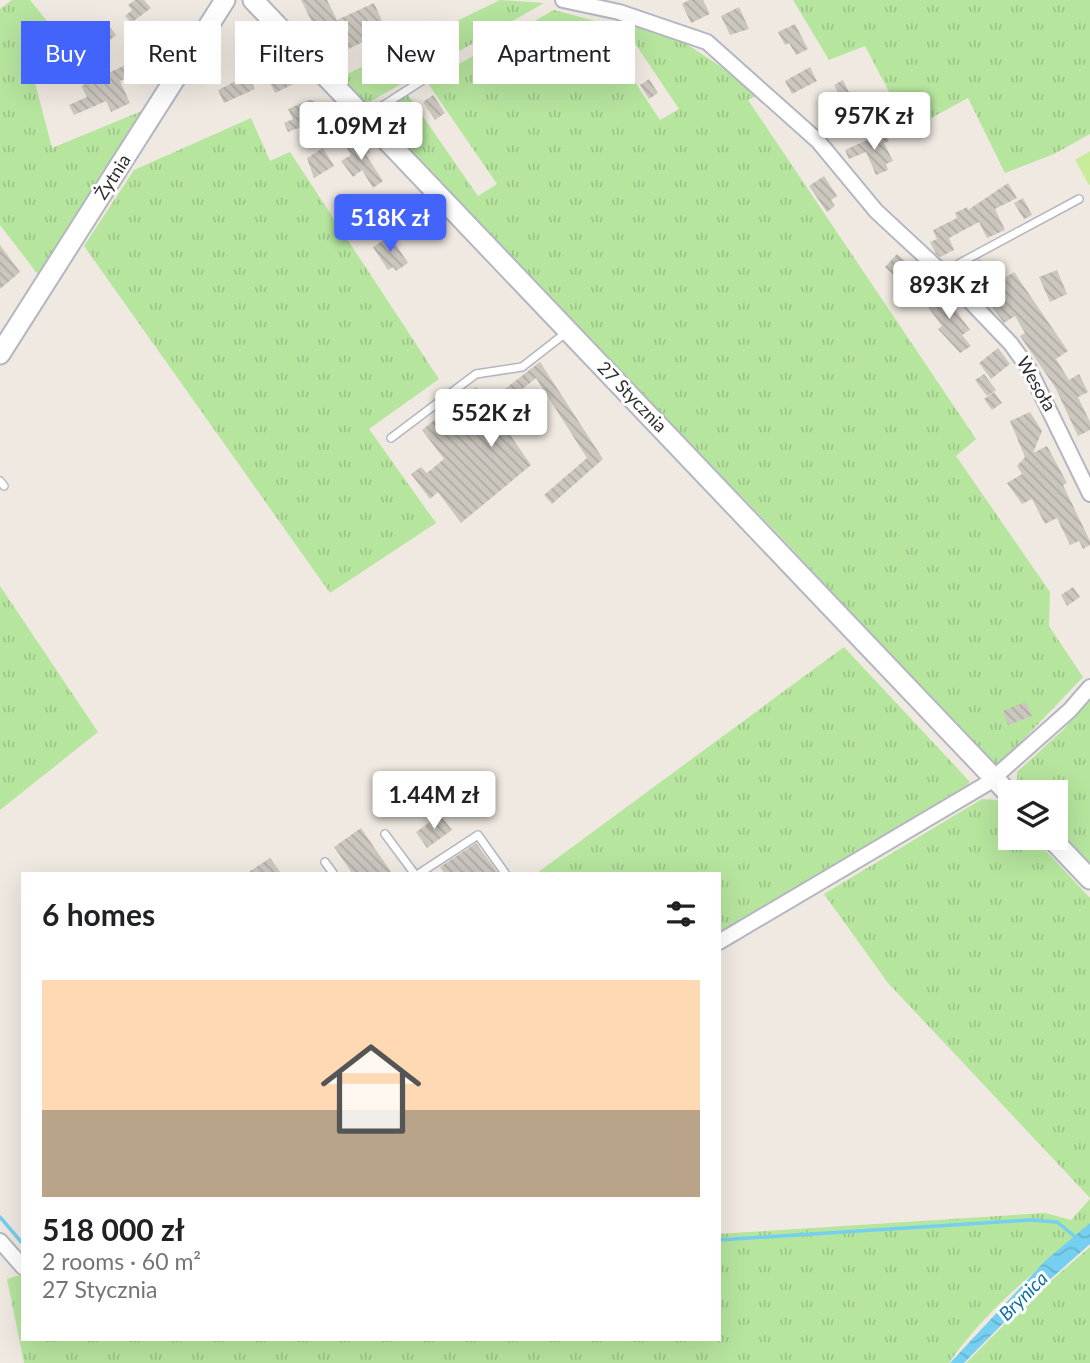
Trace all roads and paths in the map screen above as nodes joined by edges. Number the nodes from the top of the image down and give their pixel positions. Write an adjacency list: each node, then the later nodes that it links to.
1 (225, 0): 9 (street, Żytnia)
2 (253, 0): 5 (street, 27 Stycznia)
3 (563, 0): 7 (street, Wesoła)
4 (417, 84): 5 (lane)
5 (367, 116): 8 (street, 27 Stycznia)
6 (1079, 199): 7 (lane)
7 (946, 276): 11 (street, Wesoła)
8 (569, 330): 10 (lane); 13 (street, 27 Stycznia)
9 (0, 354)
10 (391, 438)
11 (1090, 494)
12 (1090, 687): 13 (street)
13 (994, 778): 14 (street, 27 Stycznia); 23 (street)
14 (998, 782)
15 (385, 834): 19 (lane)
16 (1062, 850): 22 (street)
17 (325, 862): 18 (lane)
18 (332, 872)
19 (413, 872)
20 (422, 872): 21 (lane)
21 (504, 872)
22 (1090, 879)
23 (721, 941)
24 (0, 1241): 25 (street)
25 (21, 1265)

